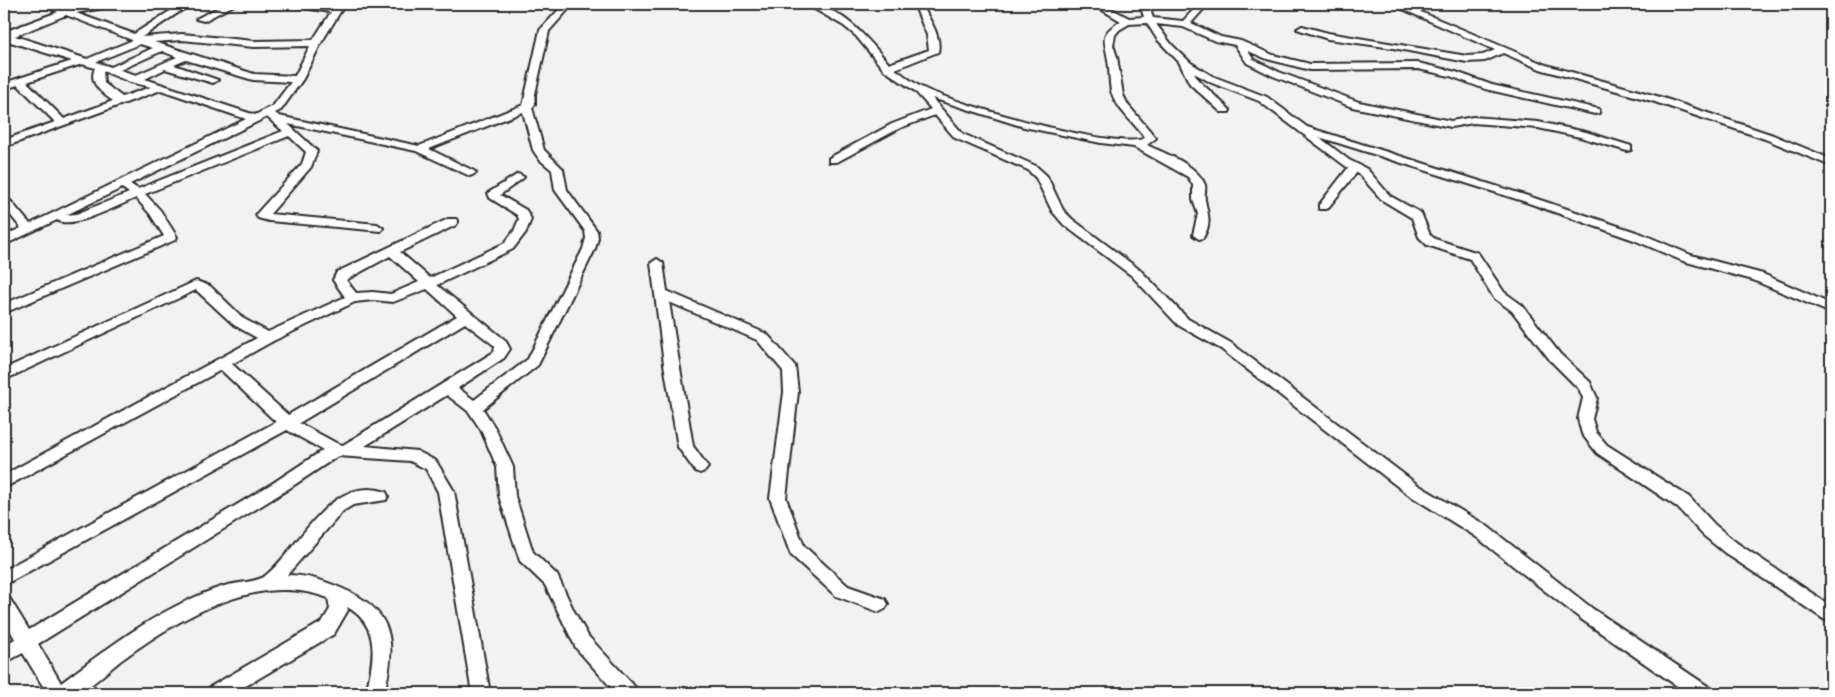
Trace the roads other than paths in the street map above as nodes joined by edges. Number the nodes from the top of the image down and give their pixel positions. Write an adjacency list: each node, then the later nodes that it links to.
1 (45, 4): 14 (street)
2 (108, 4): 14 (street)
3 (186, 4): 21 (street)
4 (232, 4): 15 (street)
5 (297, 4): 13 (street)
6 (569, 4): 40 (street)
7 (810, 4): 30 (street)
8 (918, 4): 30 (street)
9 (1096, 4): 17 (street)
10 (1144, 4): 16 (street)
11 (1204, 4): 18 (street)
12 (1395, 4): 25 (street)
13 (339, 7): 22 (street)
14 (64, 12): 20 (street); 21 (street)
15 (201, 19)
16 (1149, 20): 17 (street); 18 (street); 27 (street)
17 (1127, 21): 50 (street)
18 (1185, 24): 23 (street)
19 (1302, 29): 25 (street)
20 (4, 36): 28 (street)
21 (140, 40): 22 (street); 24 (street); 28 (street)
22 (316, 43): 32 (street)
23 (1238, 43): 43 (street); 51 (street)
24 (161, 48): 26 (street); 31 (street)
25 (1503, 50): 54 (street)
26 (184, 56): 29 (street); 32 (street)
27 (1181, 60): 42 (street); 47 (street)
28 (84, 62): 31 (street); 35 (street)
29 (165, 66): 33 (street); 34 (street)
30 (886, 68): 38 (street)
31 (105, 69): 33 (street); 39 (street)
32 (298, 79): 44 (street)
33 (134, 80): 37 (street)
34 (213, 80)
35 (20, 81): 36 (street); 46 (street)
36 (4, 86)
37 (158, 88): 39 (street); 45 (street)
38 (919, 89): 41 (street); 50 (street)
39 (121, 101): 46 (street)
40 (527, 107): 52 (street); 80 (street)
41 (938, 110): 53 (street); 100 (street)
42 (1225, 110)
43 (1595, 112)
44 (272, 116): 45 (street); 48 (street); 52 (street)
45 (254, 118): 58 (street)
46 (62, 122): 49 (street)
47 (1299, 126): 55 (street); 74 (street)
48 (291, 131): 59 (street); 64 (street)
49 (4, 143)
50 (1137, 144): 66 (street)
51 (1627, 148)
52 (420, 149): 56 (street)
53 (833, 160)
54 (1831, 163)
55 (1355, 167): 61 (street); 91 (street)
56 (470, 173)
57 (518, 178): 70 (street)
58 (121, 183): 59 (street); 62 (street)
59 (141, 194): 62 (street); 73 (street)
60 (4, 200): 65 (street)
61 (1323, 207)
62 (58, 216): 65 (street)
63 (452, 222): 68 (street)
64 (377, 228)
65 (29, 230): 67 (street)
66 (1198, 234)
67 (4, 241)
68 (392, 251): 70 (street); 72 (street)
69 (657, 263): 71 (street)
70 (430, 283): 72 (street); 75 (street)
71 (662, 294): 83 (street); 90 (street)
72 (353, 298): 76 (street)
73 (4, 309)
74 (1831, 309)
75 (466, 317): 79 (street); 81 (street)
76 (268, 338): 77 (street); 78 (street)
77 (222, 363): 81 (street); 84 (street)
78 (4, 375)
79 (448, 388): 80 (street); 82 (street)
80 (474, 408): 99 (street)
81 (287, 423): 82 (street); 86 (street)
82 (340, 450): 92 (street); 98 (street)
83 (700, 467)
84 (4, 482)
85 (380, 496): 87 (street)
86 (4, 578)
87 (270, 583): 88 (street); 95 (street)
88 (335, 593): 96 (street); 97 (street)
89 (4, 604): 92 (street)
90 (879, 604)
91 (1831, 615)
92 (27, 641): 93 (street); 94 (street)
93 (4, 655)
94 (57, 693)
95 (63, 693)
96 (217, 693)
97 (375, 693)
98 (481, 693)
99 (628, 693)
100 (1702, 693)

